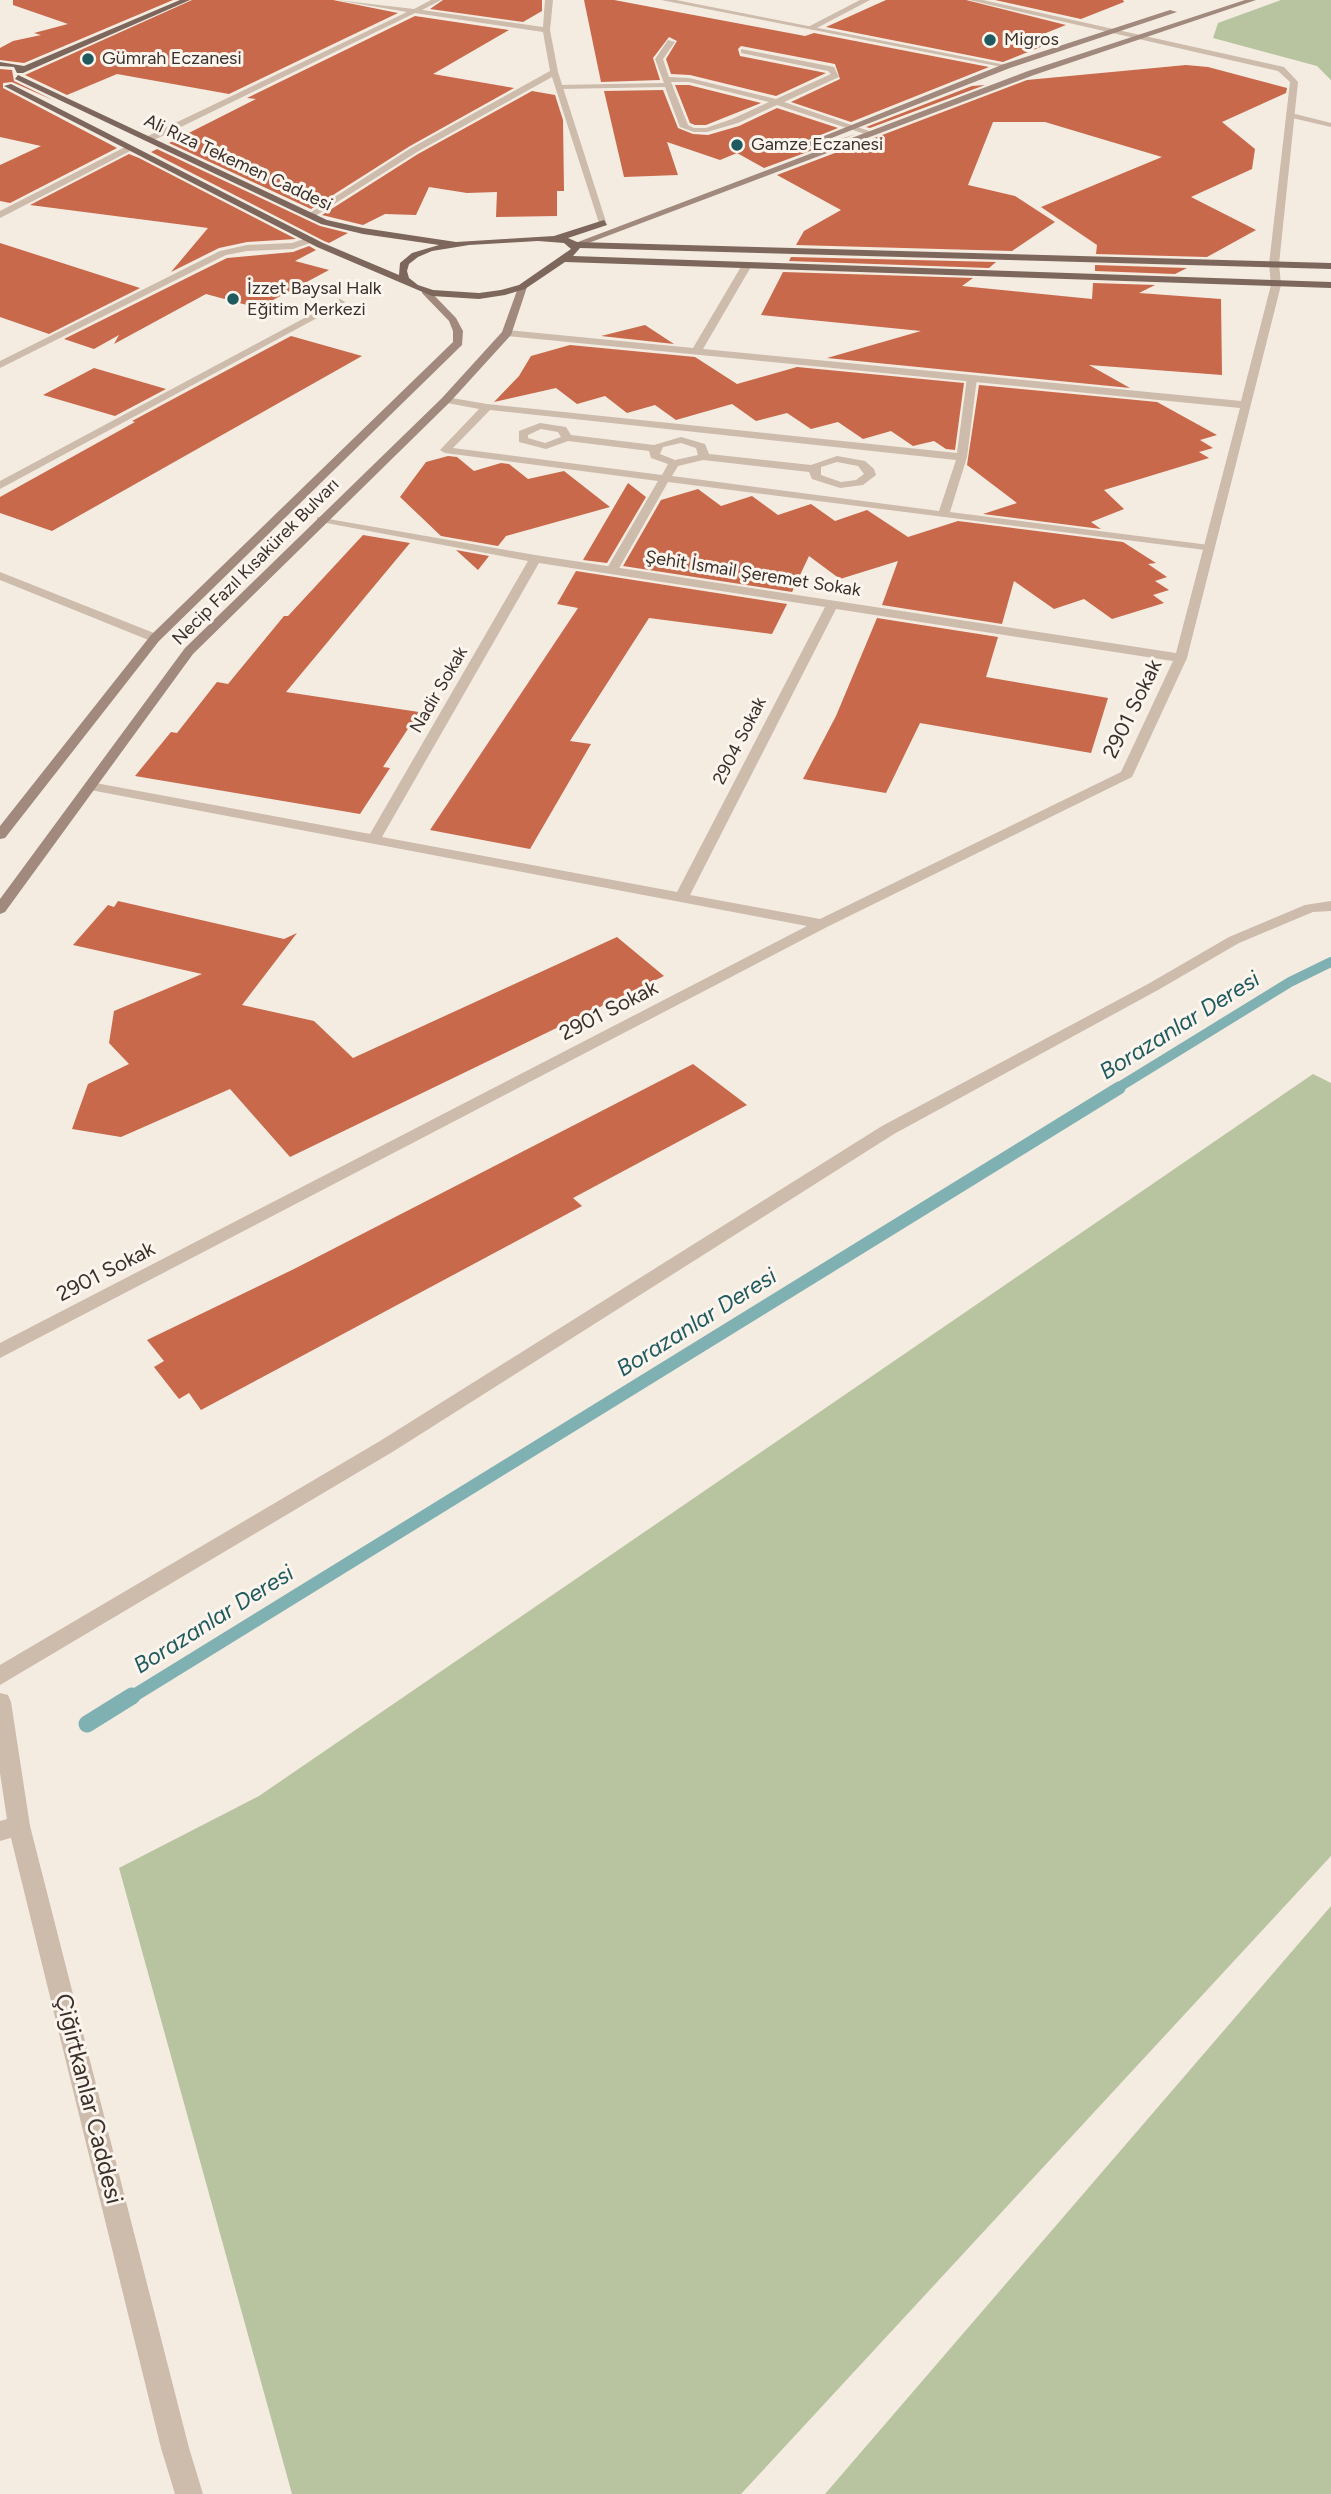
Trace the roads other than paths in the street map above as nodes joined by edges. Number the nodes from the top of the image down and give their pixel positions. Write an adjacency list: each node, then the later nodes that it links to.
1 (186, 0): 20 (main road)
2 (340, 0): 10 (street)
3 (437, 0): 10 (street)
4 (549, 0): 12 (street)
5 (665, 0): 11 (street)
6 (866, 0): 11 (street)
7 (973, 0): 13 (street)
8 (1252, 0): 14 (main road)
9 (1188, 8): 13 (main road)
10 (415, 11): 12 (street); 29 (street)
11 (810, 28): 18 (street)
12 (546, 30): 19 (street)
13 (1112, 30): 14 (street); 18 (main road)
14 (1137, 36): 25 (street, 2901 Sokak); 28 (main road)
15 (671, 41): 21 (street)
16 (744, 51): 24 (street)
17 (0, 64): 20 (main road, Ali Rıza Tekemen Caddesi)
18 (1007, 66): 27 (main road)
19 (554, 72): 23 (street); 34 (street)
20 (19, 74): 22 (main road); 29 (main road, Ali Rıza Tekemen Caddesi)
21 (668, 82): 23 (street); 24 (street); 24 (street)
22 (4, 87): 30 (main road, Ali Rıza Tekemen Caddesi)
23 (559, 87): 35 (street)
24 (777, 102): 27 (street)
25 (1291, 115): 26 (street); 41 (street, 2901 Sokak)
26 (1331, 125)
27 (851, 127): 28 (street); 31 (main road)
28 (871, 133): 39 (main road)
29 (149, 139): 34 (main road, Ali Rıza Tekemen Caddesi)
30 (129, 148): 33 (street); 37 (main road, Ali Rıza Tekemen Caddesi)
31 (786, 152)
32 (682, 193): 35 (main road)
33 (0, 215)
34 (309, 216): 38 (main road, Ali Rıza Tekemen Caddesi)
35 (604, 223): 36 (main road)
36 (557, 238): 38 (main road); 39 (main road)
37 (310, 240): 44 (main road, Ali Rıza Tekemen Caddesi); 52 (street)
38 (455, 244): 44 (main road)
39 (575, 245): 40 (main road); 41 (main road)
40 (565, 259): 42 (main road); 47 (main road, Ali Rıza Tekemen Caddesi)
41 (1274, 264): 43 (main road); 45 (street, 2901 Sokak)
42 (747, 265): 45 (main road); 51 (street)
43 (1331, 266)
44 (410, 283): 48 (main road, Ali Rıza Tekemen Caddesi)
45 (1276, 285): 46 (main road); 55 (street, 2901 Sokak)
46 (1331, 285)
47 (522, 286): 48 (main road, Ali Rıza Tekemen Caddesi); 50 (main road, Necip Fazıl Kısakürek Bulvarı)
48 (425, 291): 82 (main road, Necip Fazıl Kısakürek Bulvarı)
49 (340, 302): 73 (street)
50 (507, 333): 51 (street); 54 (main road, Necip Fazıl Kısakürek Bulvarı)
51 (696, 352): 53 (street)
52 (0, 365)
53 (972, 378): 55 (street); 66 (street)
54 (446, 400): 56 (street); 76 (main road, Necip Fazıl Kısakürek Bulvarı)
55 (1246, 405): 77 (street, 2901 Sokak)
56 (487, 407): 57 (street); 68 (street)
57 (566, 415): 58 (street); 59 (street)
58 (555, 427): 60 (street); 63 (street)
59 (696, 429): 61 (street); 62 (street)
60 (566, 438): 63 (street); 64 (street)
61 (689, 441): 64 (street); 65 (street)
62 (847, 444): 66 (street); 67 (street)
63 (539, 446): 68 (street)
64 (655, 448): 69 (street)
65 (702, 457): 69 (street); 70 (street)
66 (962, 457): 75 (street)
67 (846, 459): 70 (street); 72 (street)
68 (532, 462): 71 (street)
69 (674, 463): 71 (street)
70 (814, 469): 72 (street)
71 (663, 478): 74 (street); 79 (street)
72 (830, 484): 74 (street)
73 (0, 485)
74 (813, 498): 75 (street)
75 (943, 515): 77 (street)
76 (321, 520): 78 (street, Şehit İsmail Şeremet Sokak); 84 (main road, Necip Fazıl Kısakürek Bulvarı)
77 (1209, 550): 83 (street, 2901 Sokak)
78 (535, 559): 79 (street, Şehit İsmail Şeremet Sokak); 86 (street, Nadir Sokak)
79 (612, 570): 81 (street, Şehit İsmail Şeremet Sokak)
80 (0, 576): 82 (street)
81 (832, 603): 83 (street, Şehit İsmail Şeremet Sokak); 87 (street, 2904 Sokak)
82 (155, 638): 85 (main road, Necip Fazıl Kısakürek Bulvarı)
83 (1181, 657): 90 (street, 2901 Sokak)
84 (90, 786): 86 (street); 89 (main road, Necip Fazıl Kısakürek Bulvarı)
85 (0, 835)
86 (374, 839): 87 (street)
87 (682, 897): 90 (street)
88 (1331, 906): 92 (street)
89 (0, 909)
90 (822, 924): 91 (street, 2901 Sokak)
91 (0, 1351)
92 (0, 1676)
93 (0, 1702): 94 (street, Çiğirtkanlar Caddesi)
94 (10, 1828): 95 (street, Çiğirtkanlar Caddesi)
95 (189, 2494)

